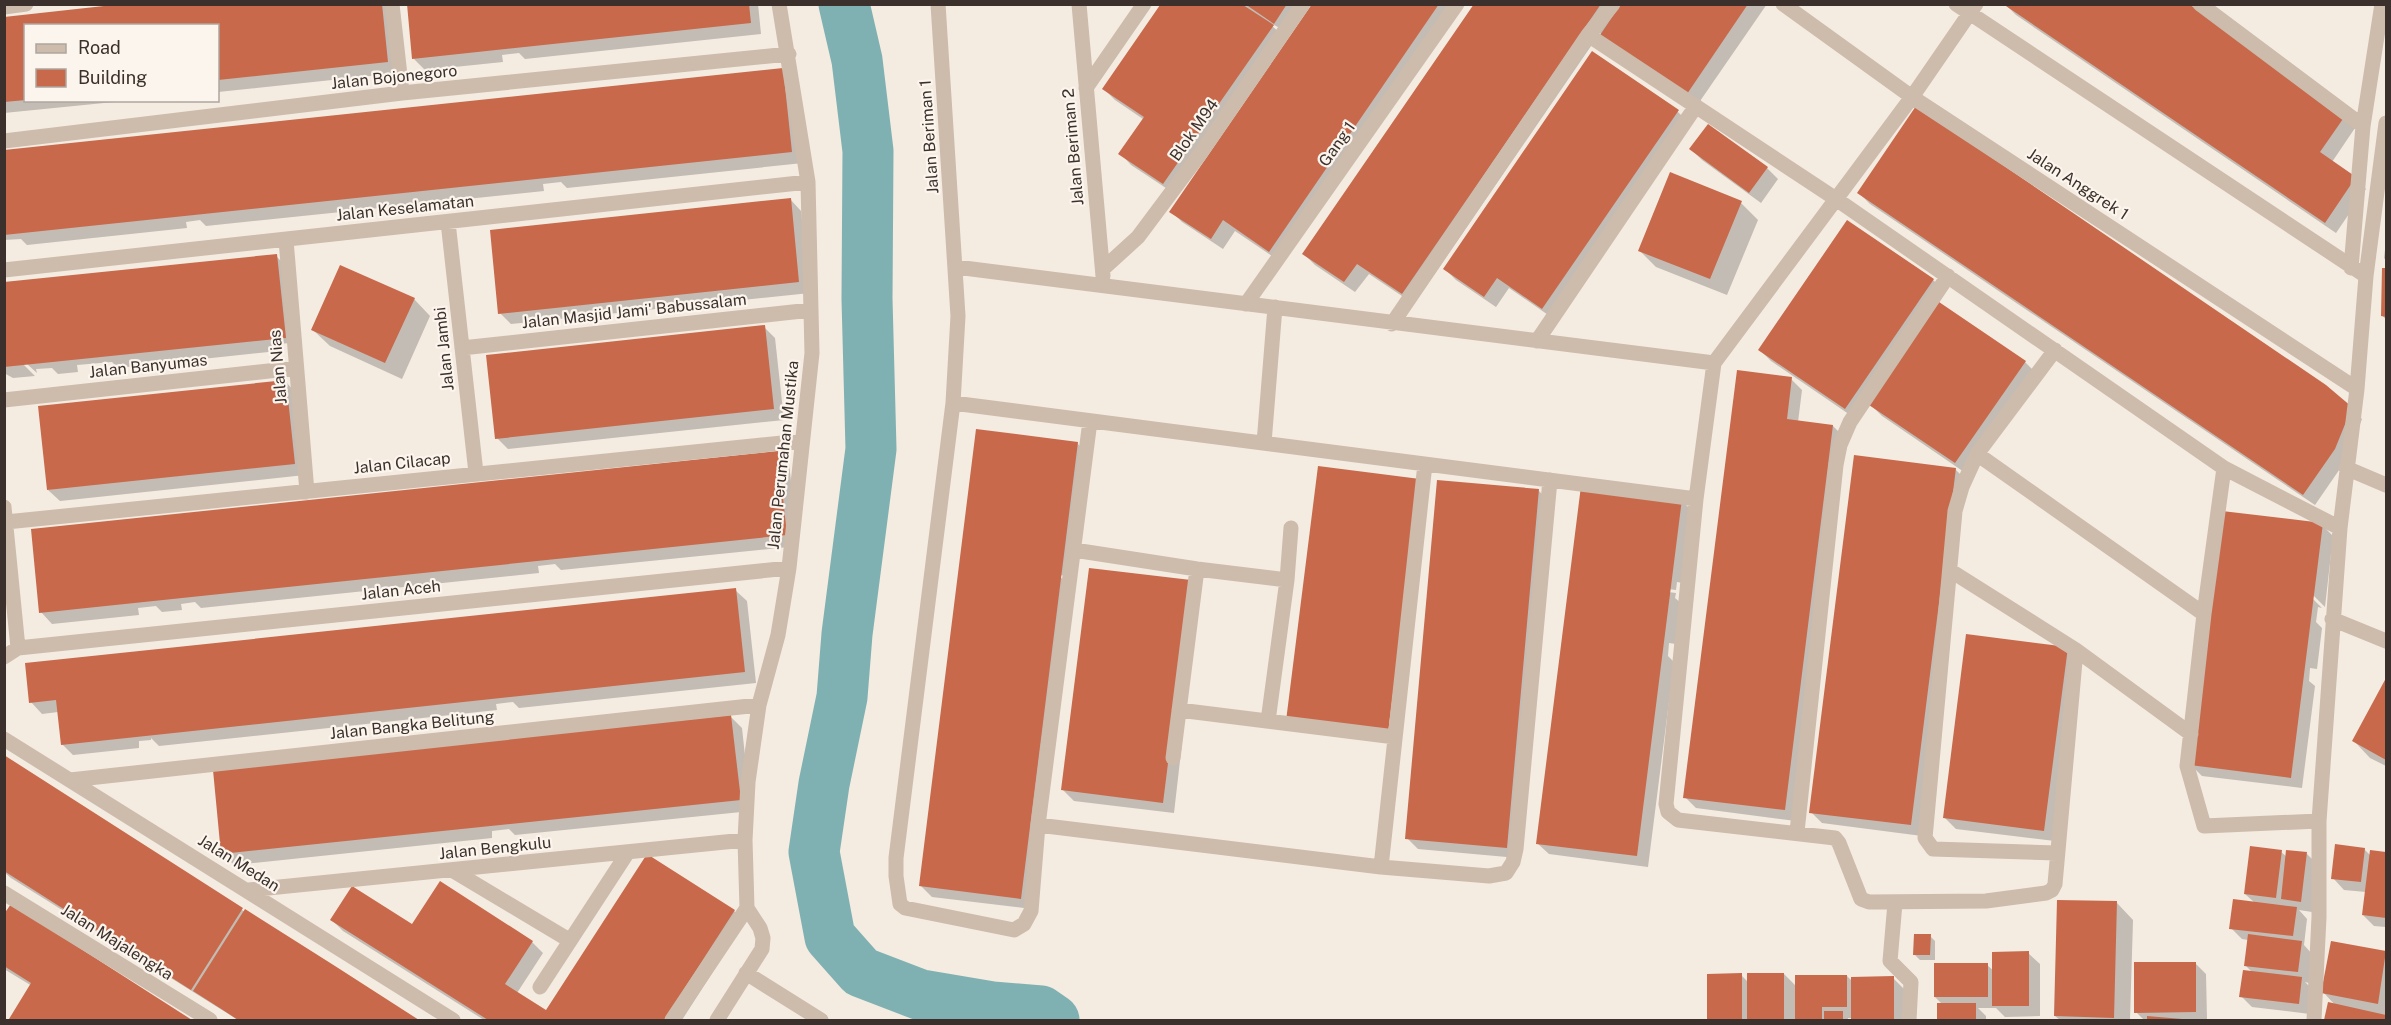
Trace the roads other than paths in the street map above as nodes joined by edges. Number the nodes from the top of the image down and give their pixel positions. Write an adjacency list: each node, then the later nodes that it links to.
1 (26, 4): 14 (street)
2 (392, 4): 19 (street)
3 (779, 4): 17 (street, Jalan Perumahan Mustika)
4 (938, 4): 30 (street, Jalan Beriman 1)
5 (1078, 4): 18 (street, Jalan Beriman 2)
6 (1144, 4): 18 (street)
7 (1303, 4): 31 (street, Blok M94)
8 (1457, 4): 37 (street, Gang 1)
9 (1613, 4): 16 (street)
10 (1783, 4): 20 (street, Jalan Anggrek 1)
11 (1956, 4): 15 (street)
12 (2200, 4): 23 (street)
13 (2382, 4): 23 (street)
14 (4, 7)
15 (1972, 9): 20 (street); 32 (street)
16 (1588, 35): 21 (street); 40 (street)
17 (789, 54): 19 (street, Jalan Bojonegoro); 25 (street, Jalan Perumahan Mustika)
18 (1086, 88): 31 (street, Jalan Beriman 2)
19 (402, 93): 24 (street, Jalan Bojonegoro)
20 (1912, 97): 26 (street); 46 (street, Jalan Anggrek 1)
21 (1696, 106): 26 (street); 41 (street)
22 (2386, 123): 27 (street)
23 (2363, 126): 32 (street)
24 (4, 141)
25 (808, 182): 28 (street, Jalan Keselamatan); 39 (street, Jalan Perumahan Mustika)
26 (1836, 199): 34 (street); 44 (street)
27 (2381, 212): 35 (street)
28 (448, 222): 29 (street, Jalan Keselamatan); 42 (street, Jalan Jambi)
29 (285, 240): 33 (street, Jalan Keselamatan); 45 (street, Jalan Nias)
30 (956, 267): 36 (street); 48 (street, Jalan Beriman 1)
31 (1104, 268): 36 (street, Jalan Beriman 2)
32 (2351, 268): 35 (street)
33 (4, 270)
34 (1948, 276): 43 (street); 85 (street)
35 (2366, 276): 46 (street)
36 (1102, 285): 37 (street)
37 (1246, 304): 38 (street)
38 (1275, 307): 40 (street); 51 (street)
39 (811, 310): 42 (street, Jalan Masjid Jami' Babussalam); 50 (street, Jalan Perumahan Mustika)
40 (1392, 324): 41 (street)
41 (1537, 341): 44 (street)
42 (462, 348): 56 (street, Jalan Jambi)
43 (2055, 350): 52 (street); 54 (street)
44 (1714, 363): 60 (street)
45 (296, 368): 47 (street, Jalan Banyumas); 59 (street, Jalan Nias)
46 (2357, 389): 55 (street)
47 (4, 400)
48 (953, 403): 49 (street); 84 (street, Jalan Beriman 1)
49 (1090, 421): 51 (street); 64 (street)
50 (802, 441): 56 (street, Jalan Cilacap); 65 (street, Jalan Perumahan Mustika)
51 (1264, 443): 53 (street)
52 (1977, 454): 67 (street); 69 (street)
53 (1425, 464): 57 (street); 79 (street)
54 (2224, 468): 63 (street); 69 (street)
55 (2346, 468): 58 (street); 63 (street)
56 (476, 473): 59 (street, Jalan Cilacap)
57 (1550, 480): 60 (street); 89 (street)
58 (2386, 485)
59 (307, 492): 61 (street, Jalan Cilacap)
60 (1696, 499): 85 (street)
61 (5, 514): 72 (street)
62 (1291, 528): 68 (street)
63 (2340, 528): 70 (street)
64 (1074, 550): 66 (street); 84 (street)
65 (789, 568): 72 (street, Jalan Aceh); 75 (street, Jalan Perumahan Mustika)
66 (1197, 569): 68 (street); 76 (street)
67 (1951, 571): 73 (street); 88 (street)
68 (1287, 580): 77 (street)
69 (2204, 614): 78 (street)
70 (2332, 619): 71 (street); 83 (street)
71 (2386, 641)
72 (18, 648): 74 (street)
73 (2076, 650): 78 (street); 88 (street)
74 (4, 657)
75 (759, 705): 82 (street, Jalan Bangka Belitung); 86 (street, Jalan Perumahan Mustika)
76 (1179, 710): 77 (street); 81 (street)
77 (1268, 721): 79 (street)
78 (2191, 734): 83 (street)
79 (1395, 737): 89 (street)
80 (4, 739): 82 (street, Jalan Medan)
81 (1173, 758)
82 (70, 780): 91 (street, Jalan Medan)
83 (2319, 821): 104 (street)
84 (1038, 825): 89 (street)
85 (1797, 832): 93 (street)
86 (745, 840): 87 (street, Jalan Bengkulu); 94 (street, Jalan Perumahan Mustika)
87 (628, 852): 90 (street, Jalan Bengkulu); 95 (street)
88 (2057, 853): 93 (street)
89 (1381, 867)
90 (452, 870): 91 (street, Jalan Bengkulu); 95 (street)
91 (249, 890): 99 (street, Jalan Medan)
92 (4, 893): 98 (street, Jalan Majalengka)
93 (1896, 903): 103 (street)
94 (747, 908): 96 (street, Jalan Perumahan Mustika); 100 (street)
95 (569, 940): 97 (street)
96 (746, 974): 101 (street, Jalan Perumahan Mustika); 102 (street)
97 (540, 987)
98 (210, 1020)
99 (453, 1020)
100 (672, 1020)
101 (717, 1020)
102 (821, 1020)
103 (1909, 1020)
104 (2314, 1020)

